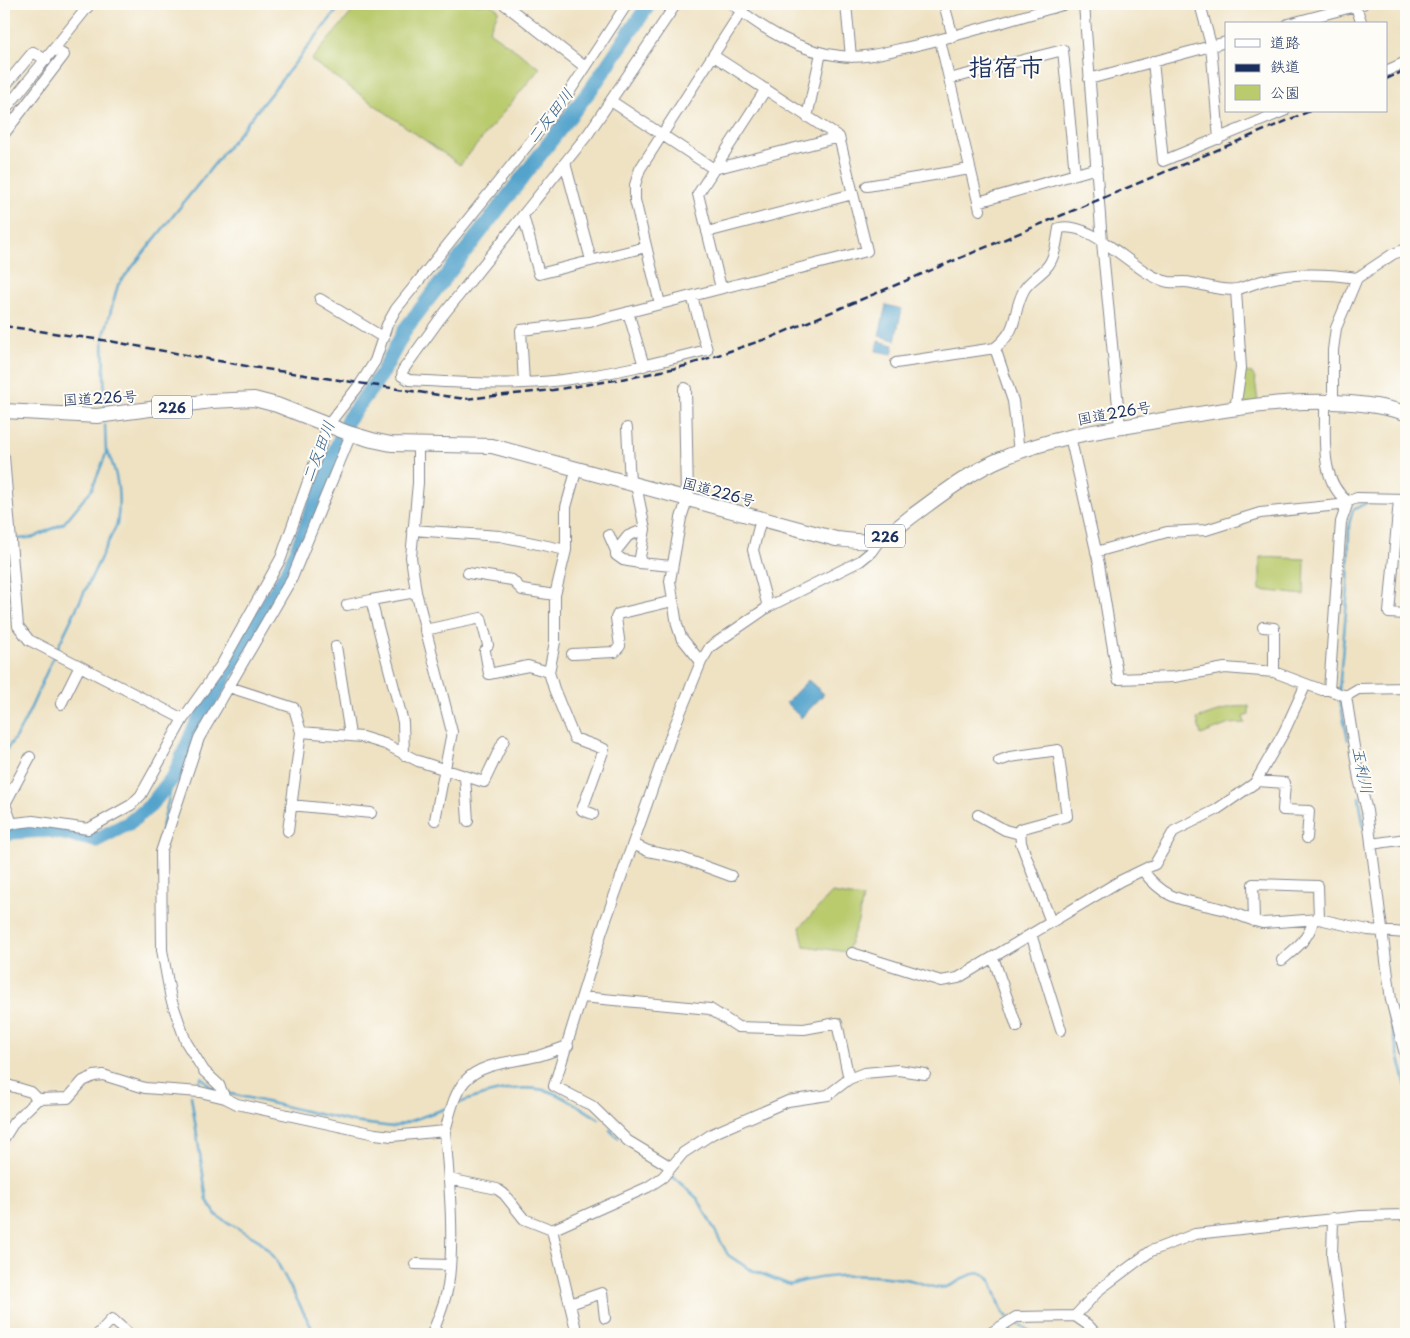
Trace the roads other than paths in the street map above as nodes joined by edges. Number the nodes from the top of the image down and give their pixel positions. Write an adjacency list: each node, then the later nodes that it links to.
1 (90, 4): 19 (street)
2 (504, 4): 26 (street)
3 (627, 4): 26 (street)
4 (676, 4): 32 (street)
5 (732, 4): 12 (street)
6 (846, 4): 22 (street)
7 (944, 4): 15 (street)
8 (1066, 4): 15 (street)
9 (1084, 4): 29 (street)
10 (1200, 4): 18 (street)
11 (1358, 4): 13 (street); 14 (street)
12 (744, 8): 20 (street); 21 (street)
13 (1301, 22)
14 (1362, 22)
15 (953, 37): 16 (street)
16 (940, 40): 22 (street); 28 (street)
17 (1225, 42): 18 (street)
18 (1211, 45): 24 (street); 39 (street)
19 (54, 49): 23 (street); 36 (street)
20 (822, 53): 22 (street); 35 (street)
21 (714, 56): 31 (street); 37 (street)
22 (851, 57)
23 (46, 60): 30 (street); 33 (street)
24 (1153, 61): 29 (street); 39 (street)
25 (1406, 62): 27 (street)
26 (585, 67): 60 (street)
27 (1388, 70)
28 (949, 79): 42 (street); 44 (street)
29 (1090, 79): 43 (street)
30 (4, 87)
31 (766, 89): 35 (street); 41 (street)
32 (611, 101): 37 (street); 40 (street)
33 (4, 111)
34 (1268, 114): 39 (street)
35 (807, 117): 38 (street)
36 (4, 134)
37 (662, 134): 41 (street); 50 (street)
38 (839, 137): 41 (street); 46 (street)
39 (1219, 138)
40 (565, 163): 47 (street); 52 (street)
41 (714, 168): 48 (street)
42 (970, 168): 44 (street); 45 (street)
43 (1097, 168): 44 (street); 49 (street)
44 (1075, 174)
45 (867, 186)
46 (852, 194): 48 (street); 54 (street)
47 (524, 215): 52 (street); 64 (street)
48 (707, 232): 54 (street)
49 (1102, 242): 55 (street); 61 (street); 70 (street)
50 (646, 247): 52 (street); 58 (street)
51 (1406, 249): 53 (street)
52 (591, 260)
53 (1357, 278): 55 (street); 66 (street)
54 (721, 288): 56 (street)
55 (1236, 290): 67 (street)
56 (692, 296): 58 (street); 63 (street)
57 (320, 299): 60 (street)
58 (660, 304): 59 (street)
59 (628, 312): 63 (street); 64 (street)
60 (384, 338): 72 (street)
61 (995, 348): 62 (street); 75 (street)
62 (896, 363)
63 (644, 366): 64 (street)
64 (524, 383)
65 (685, 389): 79 (main road)
66 (1329, 401): 67 (highway, 国道226号 / 226); 69 (highway, 国道226号 / 226); 81 (street)
67 (1236, 410): 70 (highway, 国道226号 / 226)
68 (4, 411): 72 (highway, 国道226号 / 226)
69 (1406, 413)
70 (1120, 426): 73 (highway, 国道226号 / 226)
71 (627, 428): 78 (street)
72 (340, 430): 74 (highway, 国道226号 / 226); 110 (street); 115 (street)
73 (1070, 436): 75 (highway, 国道226号 / 226); 90 (street)
74 (418, 443): 77 (highway, 国道226号 / 226); 84 (street)
75 (1019, 452): 87 (highway, 国道226号 / 226)
76 (4, 457): 86 (street)
77 (577, 468): 78 (highway, 国道226号 / 226); 88 (street)
78 (633, 484): 79 (highway, 国道226号 / 226); 83 (street)
79 (687, 500): 82 (highway, 国道226号 / 226); 92 (street)
80 (1400, 501): 81 (street); 100 (street)
81 (1348, 502): 90 (street); 112 (street)
82 (761, 519): 87 (highway, 国道226号 / 226); 99 (street)
83 (645, 529): 89 (street); 91 (street)
84 (412, 530): 88 (street); 94 (street)
85 (609, 535): 89 (street)
86 (7, 536): 106 (street)
87 (881, 538): 99 (street)
88 (566, 550): 95 (street)
89 (616, 551): 91 (street)
90 (1096, 552): 108 (street)
91 (639, 563): 92 (street)
92 (672, 566): 97 (street)
93 (468, 573): 95 (street)
94 (416, 592): 96 (street); 102 (street)
95 (555, 595): 107 (street)
96 (371, 600): 98 (street); 119 (street)
97 (673, 601): 104 (street); 105 (street)
98 (347, 605)
99 (768, 607): 105 (street)
100 (1406, 614)
101 (1263, 627): 108 (street)
102 (425, 630): 107 (street); 122 (street)
103 (336, 646): 117 (street)
104 (572, 654)
105 (701, 662): 136 (street)
106 (80, 666): 114 (street); 115 (street)
107 (549, 672): 127 (street)
108 (1274, 672): 109 (street)
109 (1306, 684): 112 (street); 124 (street)
110 (229, 687): 116 (street); 157 (street)
111 (1406, 688): 113 (street)
112 (1329, 690): 113 (street)
113 (1346, 696): 137 (street)
114 (61, 704)
115 (184, 720): 131 (street)
116 (301, 732): 117 (street); 125 (street)
117 (350, 735): 119 (street)
118 (504, 740): 123 (street)
119 (404, 755): 122 (street)
120 (30, 757): 131 (street)
121 (1000, 761): 133 (street)
122 (444, 770): 123 (street); 129 (street)
123 (465, 777): 130 (street)
124 (1256, 781): 134 (street); 138 (street)
125 (291, 805): 126 (street); 132 (street)
126 (370, 813)
127 (593, 814)
128 (978, 815): 133 (street)
129 (435, 820)
130 (468, 821)
131 (8, 826)
132 (288, 831)
133 (1020, 834): 142 (street)
134 (1308, 838)
135 (1406, 839): 137 (street)
136 (633, 844): 139 (street); 149 (street)
137 (1371, 844): 143 (street)
138 (1143, 871): 141 (street); 142 (street)
139 (731, 876)
140 (1316, 920): 141 (street); 141 (street); 143 (street); 148 (street)
141 (1254, 921)
142 (1052, 922): 145 (street)
143 (1381, 930): 144 (street); 153 (street)
144 (1406, 933)
145 (1032, 934): 147 (street); 151 (street)
146 (852, 953): 147 (street)
147 (993, 957): 150 (street)
148 (1282, 960)
149 (582, 997): 152 (street); 155 (street)
150 (1017, 1027)
151 (1061, 1030)
152 (568, 1046): 159 (street); 161 (street)
153 (1406, 1058)
154 (925, 1074): 155 (street)
155 (849, 1079): 161 (street)
156 (4, 1084): 158 (street)
157 (225, 1098): 158 (street); 159 (street)
158 (38, 1099): 160 (street)
159 (445, 1131): 162 (street)
160 (4, 1138)
161 (671, 1167): 165 (street)
162 (449, 1179): 165 (street); 167 (street)
163 (1406, 1215): 164 (street)
164 (1333, 1218): 169 (street); 178 (street)
165 (552, 1230): 168 (street)
166 (415, 1264): 167 (street)
167 (449, 1265): 172 (street)
168 (570, 1304): 170 (street); 175 (street)
169 (1075, 1316): 171 (street); 177 (street)
170 (605, 1318)
171 (1004, 1330): 176 (street)
172 (435, 1333)
173 (98, 1334): 174 (street)
174 (130, 1334)
175 (577, 1334)
176 (989, 1334)
177 (1096, 1334)
178 (1342, 1334)

